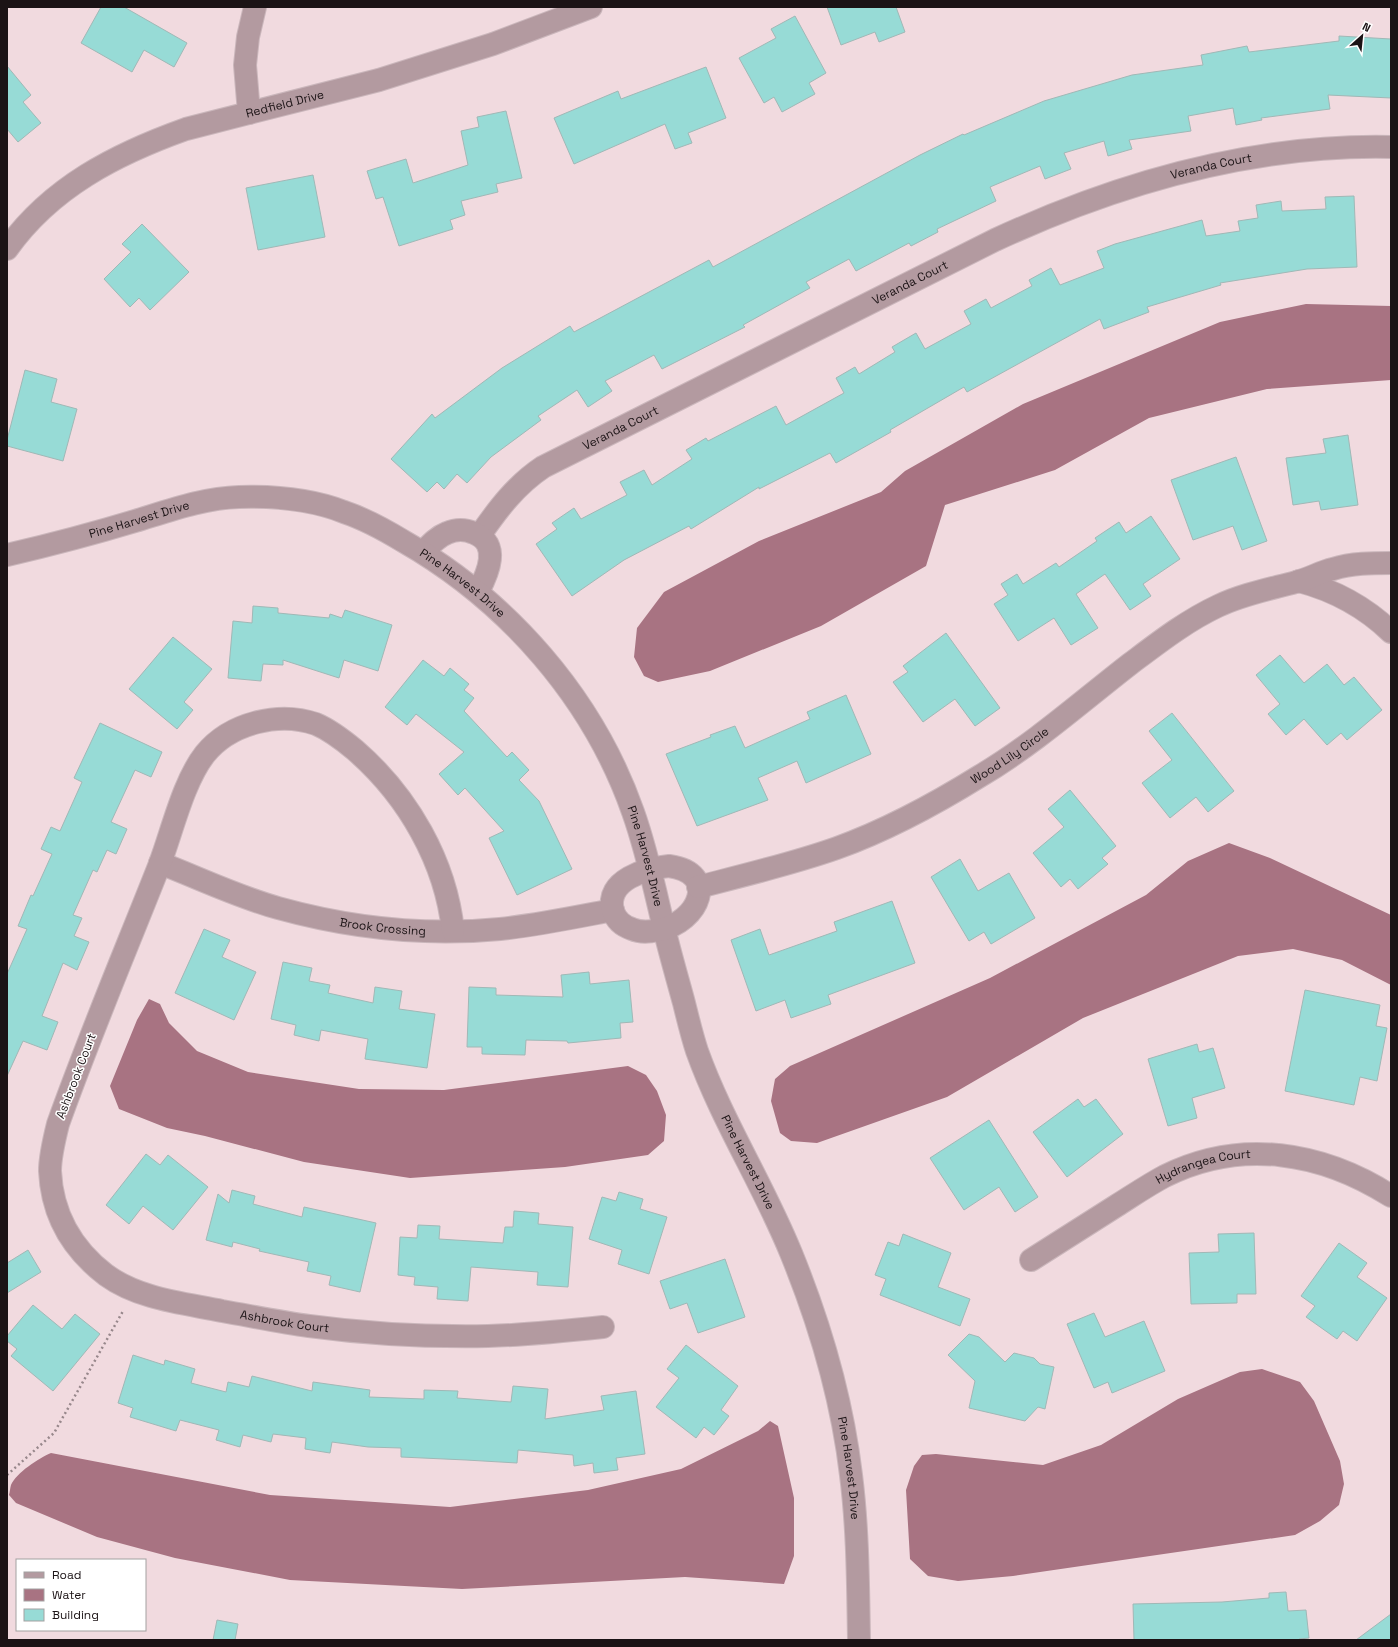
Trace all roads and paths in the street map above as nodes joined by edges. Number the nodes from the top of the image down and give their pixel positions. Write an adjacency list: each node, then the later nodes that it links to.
1 (255, 7): 3 (street)
2 (591, 7): 3 (street, Redfield Drive)
3 (249, 113): 5 (street, Redfield Drive)
4 (1391, 147): 6 (street, Veranda Court)
5 (7, 249)
6 (480, 535): 7 (street); 11 (street)
7 (423, 552): 8 (street, Pine Harvest Drive); 11 (street, Pine Harvest Drive)
8 (7, 555)
9 (1391, 563): 10 (street, Wood Lily Circle)
10 (1299, 581): 12 (street, Wood Lily Circle); 15 (street, Wood Lily Circle)
11 (478, 592): 14 (street, Pine Harvest Drive)
12 (1391, 632)
13 (160, 863): 18 (street, Brook Crossing); 18 (street, Ashbrook Court); 21 (street, Ashbrook Court)
14 (649, 869): 15 (street); 16 (street); 17 (street, Pine Harvest Drive)
15 (698, 887): 17 (street)
16 (613, 910): 17 (street); 18 (street, Brook Crossing)
17 (664, 929): 24 (street, Pine Harvest Drive)
18 (453, 931)
19 (1391, 1196): 20 (street, Hydrangea Court)
20 (1031, 1260)
21 (135, 1290): 22 (street, Ashbrook Court); 23 (path)
22 (603, 1327)
23 (7, 1475)
24 (859, 1640)

